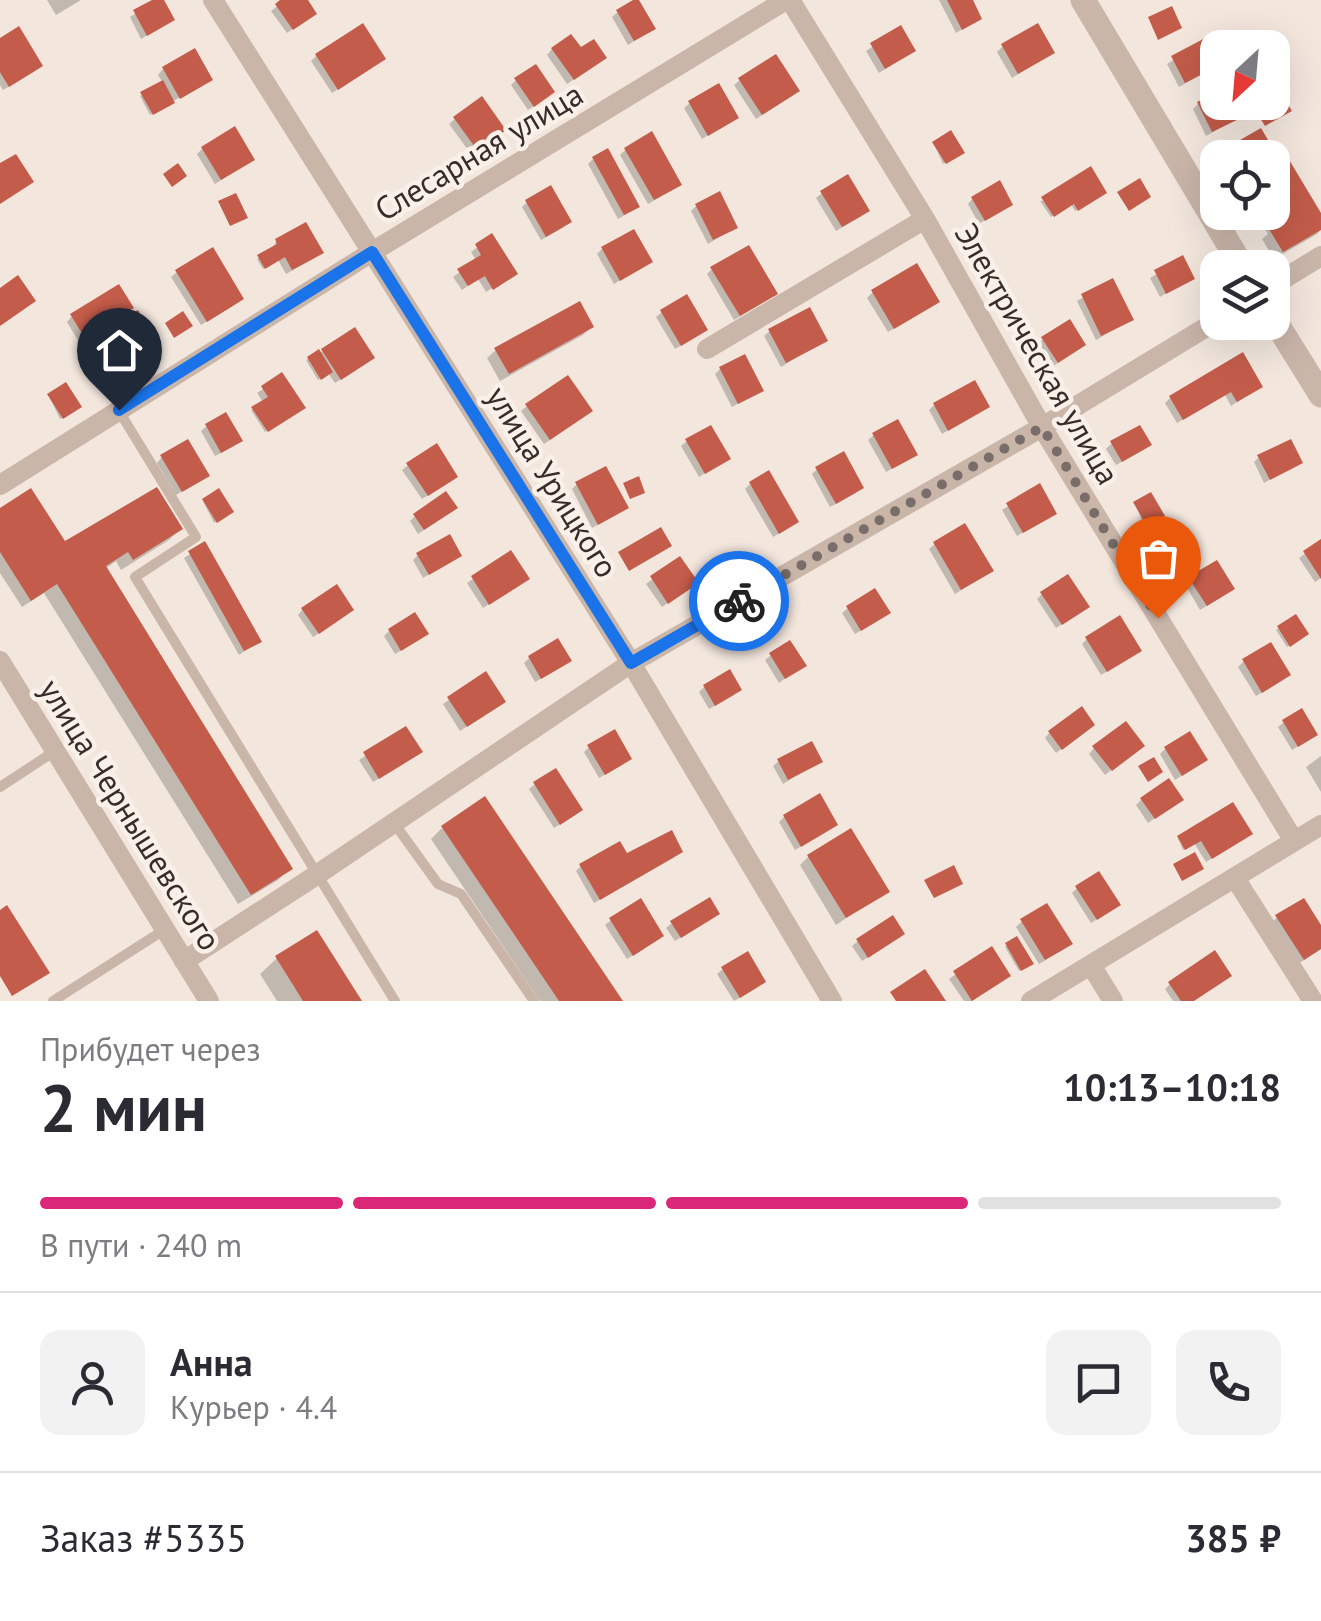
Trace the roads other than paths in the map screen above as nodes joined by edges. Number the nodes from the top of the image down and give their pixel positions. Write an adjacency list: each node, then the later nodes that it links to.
1 (213, 0): 6 (street, улица Урицкого)
2 (788, 0): 4 (street, Электрическая улица); 6 (street, Слесарная улица)
3 (1083, 0): 5 (street)
4 (925, 219): 11 (street); 14 (street, Электрическая улица)
5 (1232, 250)
6 (372, 252): 13 (street, Слесарная улица); 17 (street, улица Урицкого)
7 (1321, 256): 8 (street)
8 (1290, 275)
9 (1200, 331): 14 (street)
10 (1287, 340): 12 (street)
11 (708, 349)
12 (1321, 395)
13 (119, 410): 15 (street, Слесарная улица); 23 (lane)
14 (1042, 427): 17 (street); 22 (street, Электрическая улица)
15 (0, 485)
16 (0, 661): 18 (street, улица Чернышевского)
17 (631, 663): 20 (street); 32 (street, улица Урицкого)
18 (55, 751): 19 (lane); 25 (street, улица Чернышевского)
19 (0, 786)
20 (394, 823): 23 (street); 31 (lane)
21 (1321, 825): 22 (street)
22 (1294, 841): 24 (street)
23 (318, 874): 26 (street); 30 (lane)
24 (1235, 878): 27 (street); 35 (street)
25 (165, 930): 26 (street, улица Чернышевского); 28 (lane)
26 (184, 961): 29 (street, улица Чернышевского)
27 (1091, 965): 33 (street); 34 (street)
28 (53, 1001)
29 (209, 1001)
30 (395, 1001)
31 (534, 1001)
32 (832, 1001)
33 (1031, 1001)
34 (1113, 1001)
35 (1314, 1001)

